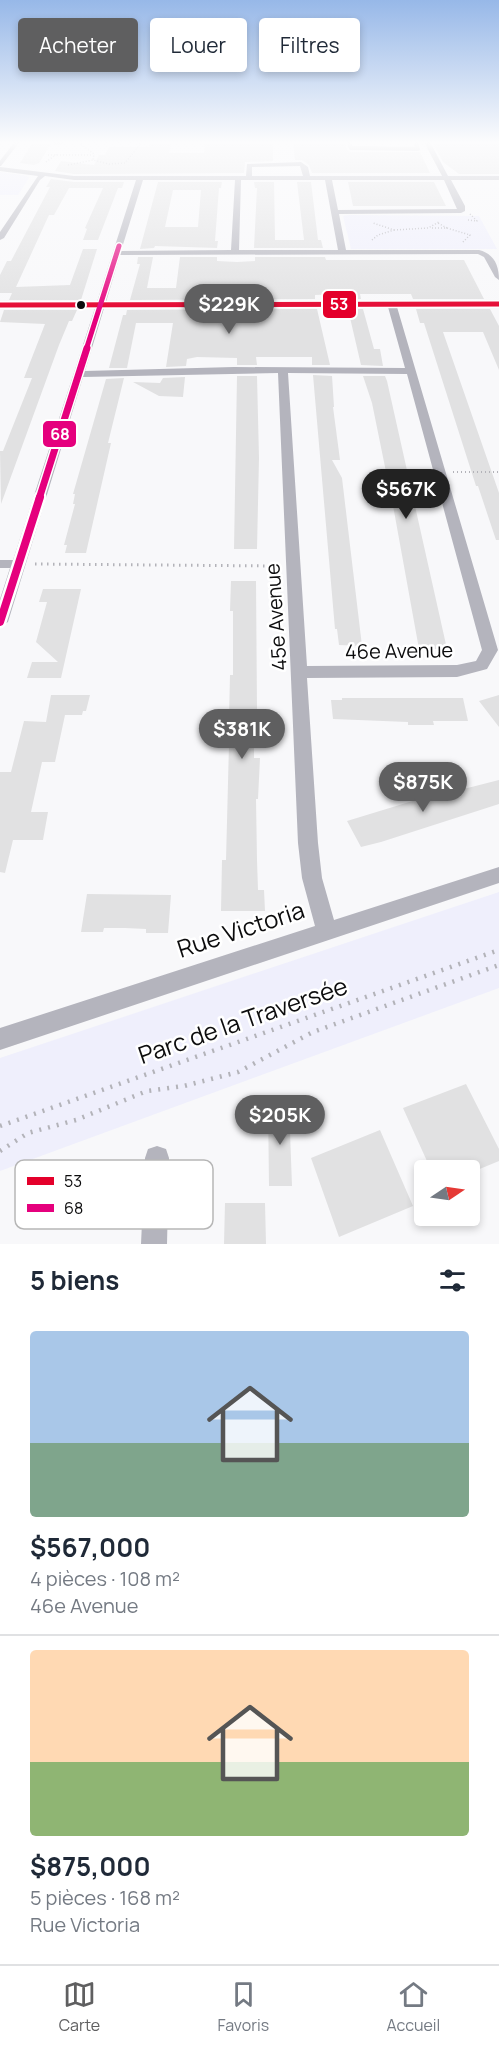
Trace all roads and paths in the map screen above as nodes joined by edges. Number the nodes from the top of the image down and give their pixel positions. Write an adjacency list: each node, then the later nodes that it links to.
1 (24, 200): 11 (street)
2 (133, 200): 14 (street)
3 (237, 200): 15 (street)
4 (332, 200): 6 (street)
5 (458, 200): 6 (street)
6 (334, 212): 12 (street)
7 (368, 221): 12 (path)
8 (438, 223): 10 (path)
9 (428, 228): 10 (path)
10 (447, 228): 13 (path)
11 (0, 238)
12 (342, 252): 13 (street); 15 (street)
13 (466, 252): 16 (street)
14 (117, 253): 15 (street); 20 (street)
15 (235, 253)
16 (499, 277)
17 (499, 303): 19 (street)
18 (0, 304): 20 (street)
19 (392, 304): 20 (street); 22 (street, 46e Avenue)
20 (100, 305): 23 (street)
21 (283, 370): 22 (street); 23 (street); 28 (street, 45e Avenue)
22 (411, 371): 24 (street, 46e Avenue)
23 (80, 374): 27 (street)
24 (440, 472): 25 (path); 30 (street, 46e Avenue)
25 (499, 472)
26 (0, 564): 27 (street)
27 (19, 564): 28 (path); 29 (street)
28 (293, 567): 30 (street, 45e Avenue)
29 (0, 622)
30 (300, 672): 32 (street, 45e Avenue)
31 (499, 875): 32 (street, Rue Victoria)
32 (327, 930): 35 (street, Rue Victoria)
33 (499, 950): 36 (path, Parc de la Traversée)
34 (499, 965): 37 (path)
35 (0, 1039)
36 (0, 1126)
37 (0, 1151)
38 (155, 1229): 39 (street)
39 (154, 1244)

